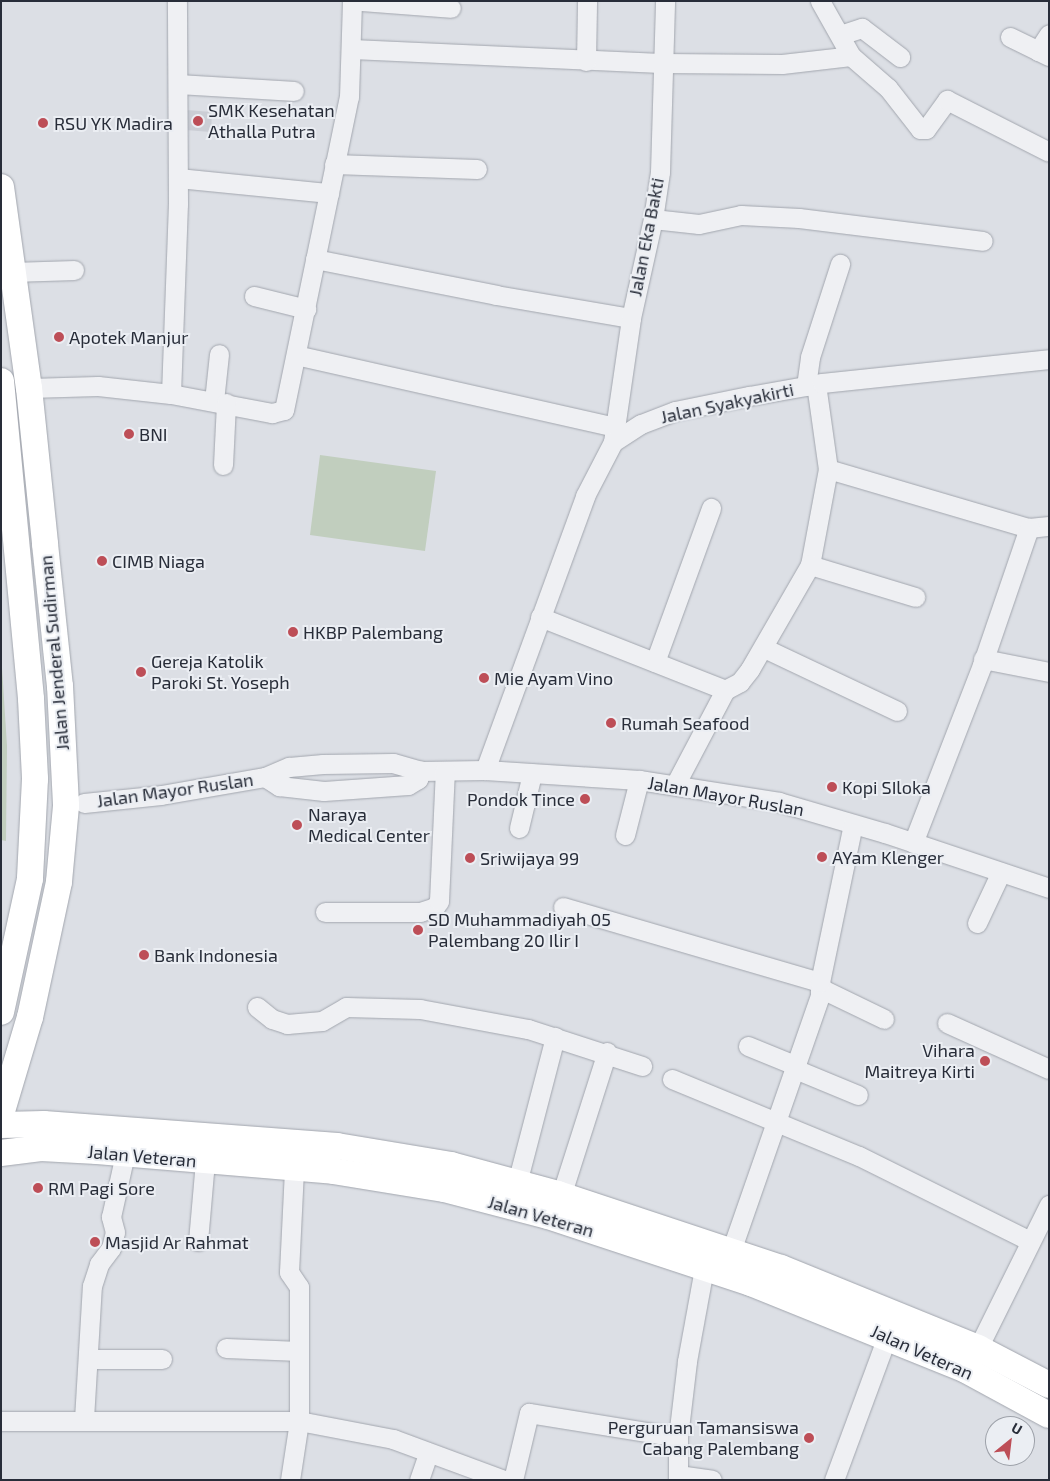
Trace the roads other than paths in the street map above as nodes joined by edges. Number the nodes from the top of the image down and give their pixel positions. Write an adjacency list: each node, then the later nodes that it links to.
1 (177, 1): 18 (street)
2 (352, 1): 12 (street)
3 (361, 1): 7 (street)
4 (587, 1): 16 (street)
5 (665, 1): 17 (street, Jalan Eka Bakti)
6 (820, 1): 10 (street)
7 (394, 3): 8 (street)
8 (451, 8)
9 (1049, 34): 13 (street)
10 (840, 35): 14 (street); 15 (street)
11 (1010, 37): 13 (street)
12 (352, 49): 16 (street); 21 (street)
13 (1044, 54)
14 (851, 56): 17 (street); 20 (street)
15 (900, 57)
16 (586, 61): 17 (street)
17 (661, 63): 26 (street, Jalan Eka Bakti)
18 (179, 84): 19 (street); 23 (street)
19 (294, 91)
20 (1049, 152)
21 (334, 164): 22 (street); 25 (street)
22 (477, 169)
23 (178, 178): 25 (street); 42 (street)
24 (1, 187): 31 (highway, Jalan Jenderal Sudirman)
25 (329, 193): 28 (street)
26 (653, 219): 27 (street); 34 (street, Jalan Eka Bakti)
27 (983, 241)
28 (316, 259): 33 (street); 34 (street)
29 (840, 264): 40 (street)
30 (74, 270): 31 (street)
31 (12, 272): 35 (highway, Jalan Jenderal Sudirman)
32 (254, 296): 33 (street)
33 (306, 309): 37 (street)
34 (631, 318): 44 (street, Jalan Eka Bakti)
35 (12, 353): 41 (highway, Jalan Jenderal Sudirman)
36 (219, 354): 43 (street)
37 (296, 355): 43 (street); 44 (street)
38 (1049, 359): 40 (street, Jalan Syakyakirti)
39 (1, 380): 81 (highway, Jalan Jenderal Sudirman)
40 (811, 385): 44 (street, Jalan Syakyakirti); 46 (street)
41 (29, 388): 42 (street); 66 (highway, Jalan Jenderal Sudirman)
42 (171, 394): 43 (street)
43 (220, 402): 45 (street)
44 (614, 435): 52 (street)
45 (223, 465)
46 (828, 469): 49 (street); 50 (street)
47 (711, 508): 55 (street)
48 (1049, 526): 49 (street)
49 (1029, 528): 54 (street)
50 (810, 565): 51 (street); 53 (street)
51 (914, 597)
52 (540, 617): 55 (street); 60 (street)
53 (764, 648): 57 (street); 58 (street)
54 (983, 659): 56 (street); 73 (street)
55 (655, 662): 57 (street)
56 (1049, 672)
57 (725, 690): 67 (street)
58 (897, 711)
59 (356, 763): 61 (street, Jalan Mayor Ruslan); 64 (street, Jalan Mayor Ruslan); 68 (street)
60 (485, 770): 62 (street, Jalan Mayor Ruslan); 63 (street, Jalan Mayor Ruslan)
61 (421, 771): 62 (street, Jalan Mayor Ruslan); 68 (street, Jalan Mayor Ruslan)
62 (445, 771): 77 (street)
63 (532, 774): 65 (street, Jalan Mayor Ruslan); 71 (street)
64 (265, 777): 68 (street, Jalan Mayor Ruslan); 69 (street, Jalan Mayor Ruslan)
65 (640, 780): 67 (street, Jalan Mayor Ruslan); 72 (street)
66 (64, 785): 69 (highway); 92 (highway, Jalan Jenderal Sudirman)
67 (674, 785): 70 (street, Jalan Mayor Ruslan)
68 (356, 789)
69 (84, 804): 94 (highway)
70 (853, 824): 73 (street, Jalan Mayor Ruslan); 79 (street)
71 (518, 828)
72 (625, 834)
73 (913, 843): 74 (street, Jalan Mayor Ruslan)
74 (1000, 872): 75 (street, Jalan Mayor Ruslan); 78 (street)
75 (1049, 888)
76 (563, 907): 79 (street)
77 (325, 912)
78 (978, 923)
79 (820, 985): 82 (street); 88 (street)
80 (257, 1007): 84 (street)
81 (1, 1012)
82 (884, 1019)
83 (946, 1023): 89 (street)
84 (555, 1038): 86 (street); 100 (street)
85 (748, 1046): 88 (street)
86 (607, 1052): 87 (street); 101 (street)
87 (642, 1066)
88 (796, 1068): 91 (street); 93 (street)
89 (1049, 1069)
90 (672, 1079): 93 (street)
91 (858, 1095)
92 (1, 1114)
93 (776, 1123): 104 (street); 105 (street)
94 (40, 1124): 95 (highway, Jalan Veteran); 100 (highway, Jalan Veteran)
95 (1, 1125)
96 (1, 1153): 97 (highway, Jalan Veteran)
97 (125, 1154): 98 (highway, Jalan Veteran); 110 (street)
98 (205, 1161): 99 (highway, Jalan Veteran); 103 (street)
99 (294, 1168): 106 (highway, Jalan Veteran); 109 (street)
100 (517, 1183): 101 (highway, Jalan Veteran)
101 (561, 1196): 105 (highway, Jalan Veteran)
102 (1049, 1205): 104 (street)
103 (198, 1241)
104 (1030, 1241): 112 (street)
105 (731, 1251): 107 (highway, Jalan Veteran)
106 (704, 1268): 107 (highway, Jalan Veteran); 118 (street)
107 (891, 1325): 112 (highway, Jalan Veteran); 126 (street)
108 (226, 1348): 109 (street)
109 (299, 1351): 117 (street)
110 (88, 1359): 111 (street); 115 (street)
111 (162, 1359)
112 (972, 1359): 113 (highway, Jalan Veteran); 114 (highway, Jalan Veteran)
113 (1049, 1385)
114 (1049, 1415)
115 (84, 1419): 116 (street); 117 (street)
116 (1, 1421)
117 (299, 1421): 119 (street); 122 (street)
118 (678, 1437): 120 (street); 124 (street)
119 (428, 1454): 121 (street); 123 (street)
120 (678, 1477): 125 (street)
121 (493, 1478)
122 (290, 1480)
123 (419, 1480)
124 (513, 1480)
125 (712, 1480)
126 (834, 1480)

